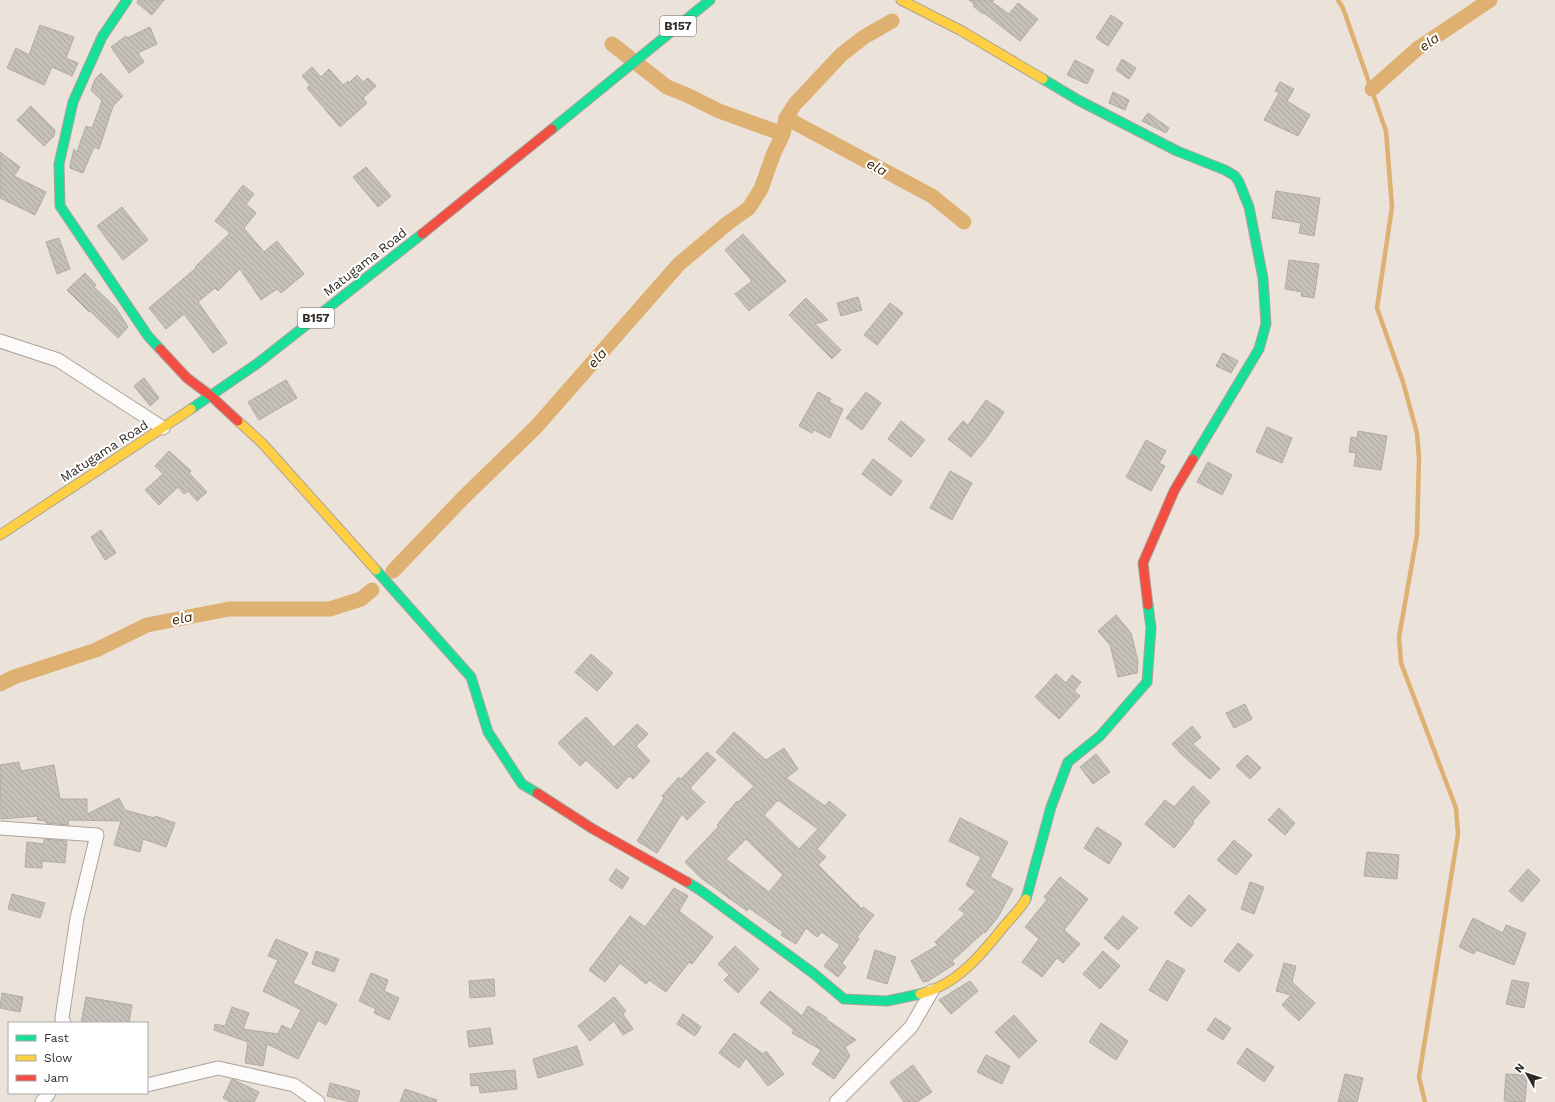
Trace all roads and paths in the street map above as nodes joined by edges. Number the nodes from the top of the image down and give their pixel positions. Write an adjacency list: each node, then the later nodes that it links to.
1 (127, 0): 5 (street)
2 (710, 0): 5 (street, Matugama Road / B157)
3 (901, 0): 9 (street)
4 (0, 341): 6 (street)
5 (211, 396): 6 (street, Matugama Road / B157); 9 (street)
6 (163, 428): 7 (street, Matugama Road / B157)
7 (0, 535)
8 (0, 828): 10 (street)
9 (932, 991): 15 (street)
10 (64, 1022)
11 (148, 1085): 14 (street)
12 (48, 1094): 13 (street)
13 (42, 1102)
14 (318, 1102)
15 (836, 1102)

